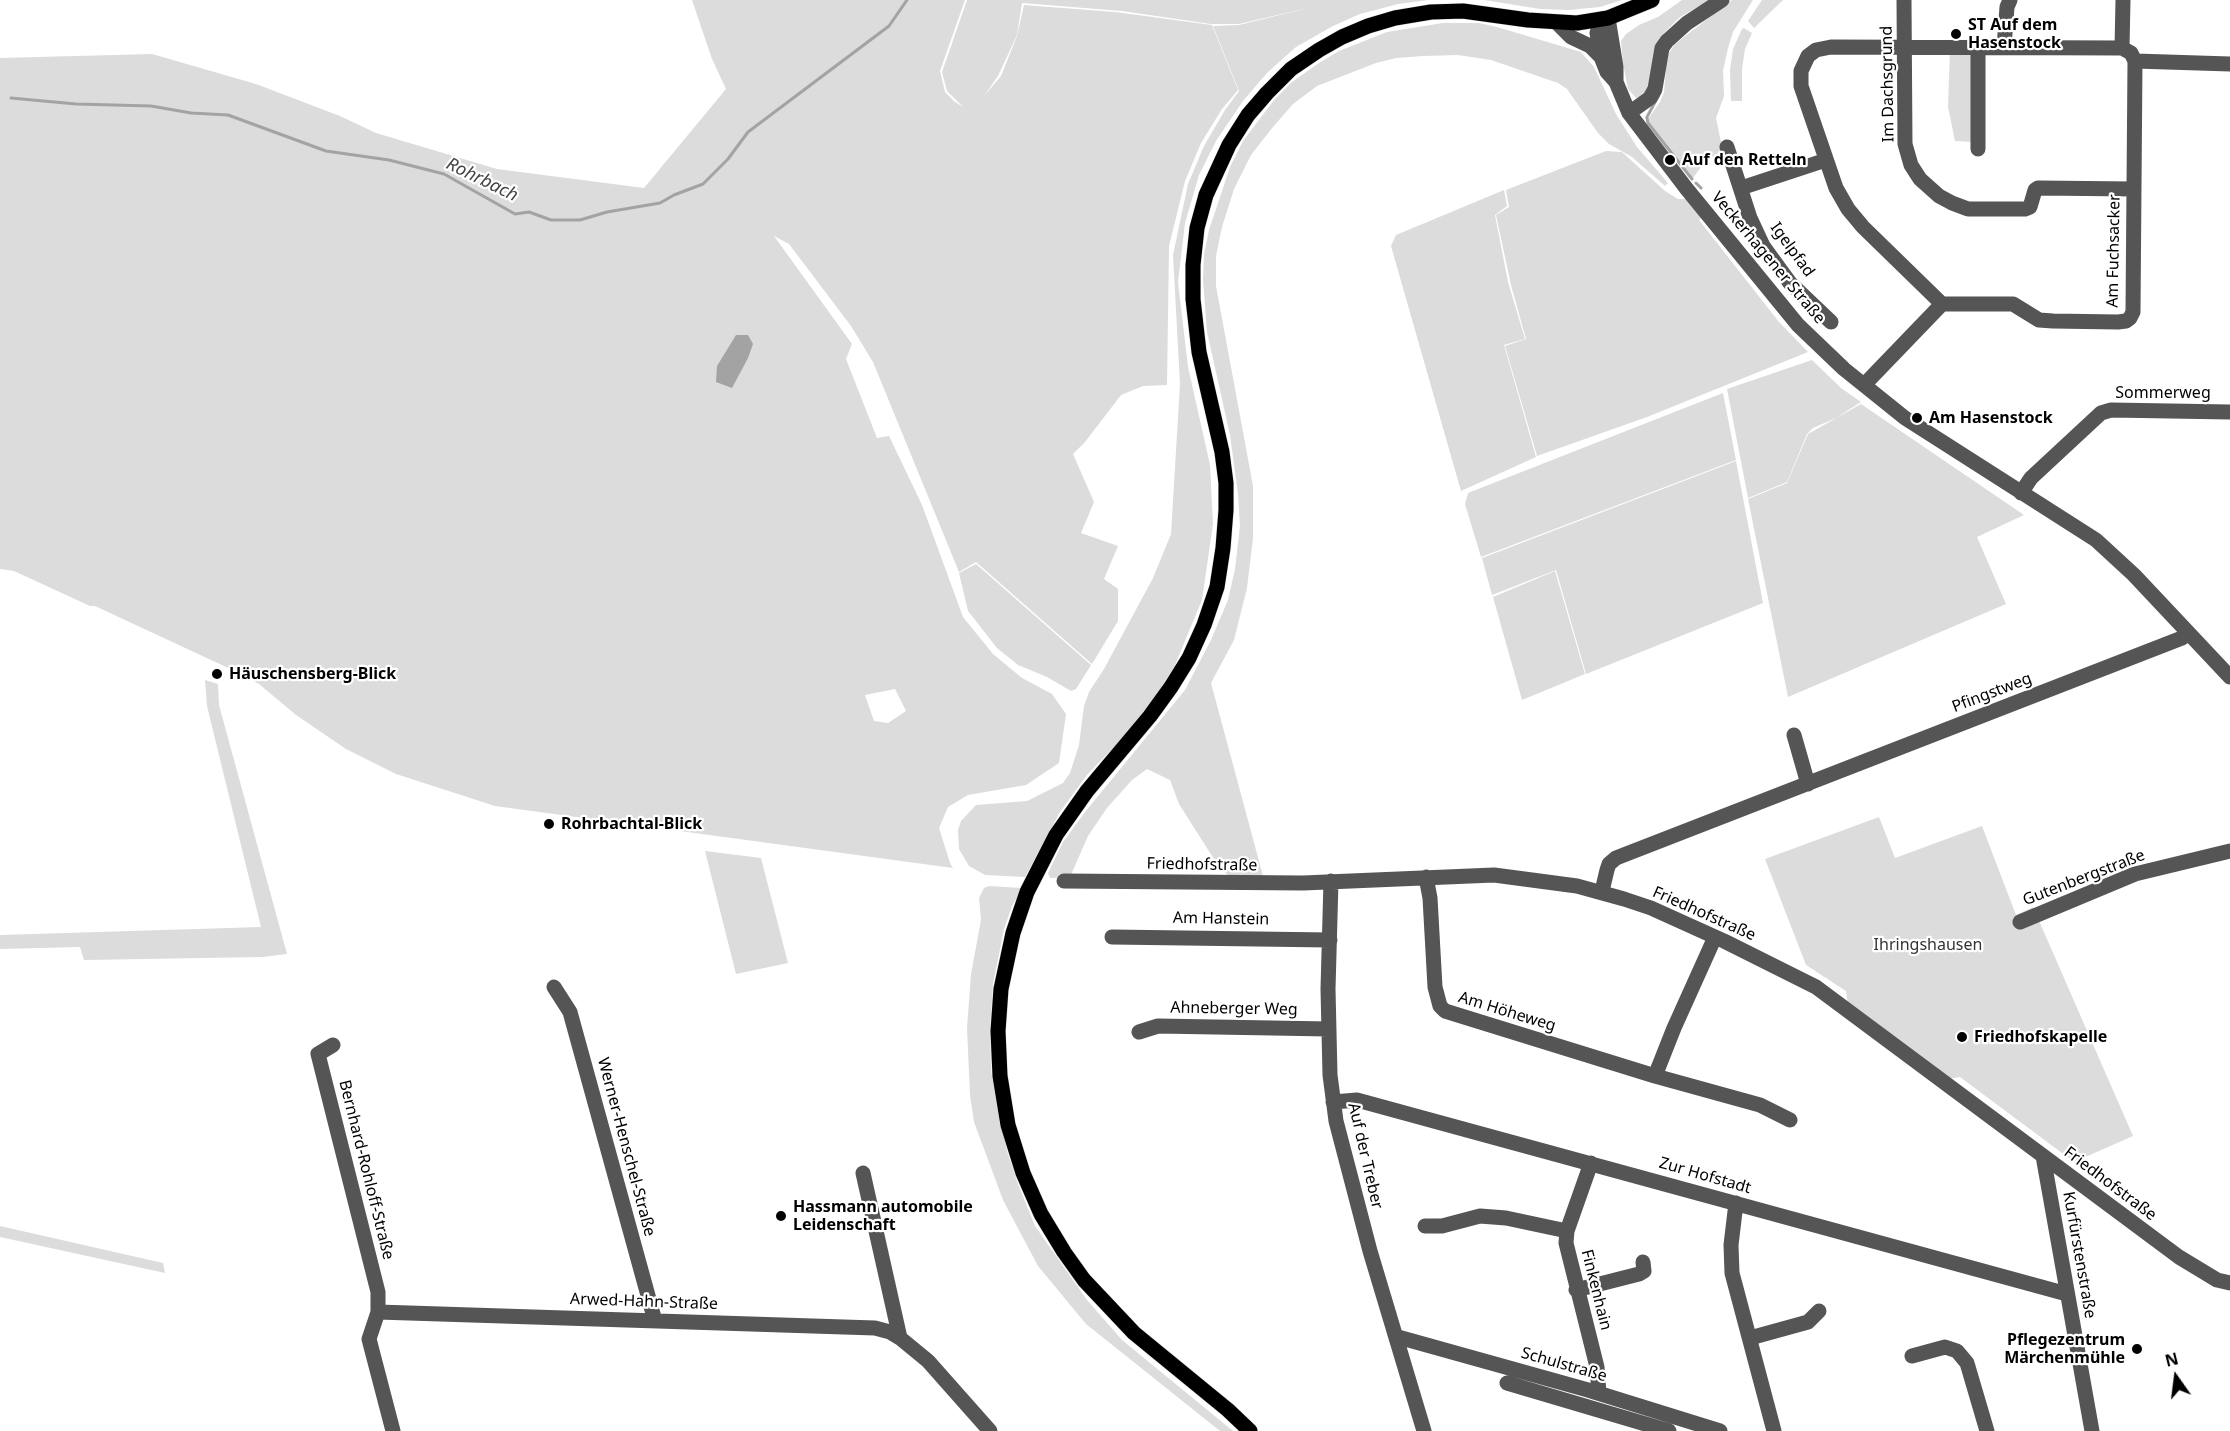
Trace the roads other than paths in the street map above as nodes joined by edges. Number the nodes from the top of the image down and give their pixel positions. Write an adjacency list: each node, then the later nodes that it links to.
1 (1652, 0): 6 (main road)
2 (1722, 0): 16 (street)
3 (1904, 0): 8 (street, Im Dachsgrund)
4 (2010, 0): 10 (street)
5 (2123, 0): 11 (street)
6 (1605, 19): 7 (main road); 12 (street, Veckerhagener Straße); 15 (street, Veckerhagener Straße)
7 (1557, 23): 12 (street); 68 (main road)
8 (1906, 47): 9 (street); 19 (street); 21 (street, Im Dachsgrund)
9 (1978, 47): 10 (street); 18 (street)
10 (2004, 47): 11 (street)
11 (2122, 48): 13 (street)
12 (1601, 57): 15 (street, Veckerhagener Straße)
13 (2135, 61): 14 (street); 21 (street, Am Fuchsacker)
14 (2230, 64)
15 (1616, 82): 16 (street, Veckerhagener Straße)
16 (1629, 113): 24 (street, Veckerhagener Straße)
17 (1726, 147): 20 (street, Igelpfad)
18 (1978, 149)
19 (1826, 160): 20 (street); 22 (street)
20 (1741, 188): 23 (street, Igelpfad)
21 (2133, 189): 22 (street, Am Fuchsacker)
22 (1941, 304): 24 (street)
23 (1831, 322)
24 (1864, 385): 26 (street, Veckerhagener Straße)
25 (2230, 412): 26 (street, Sommerweg)
26 (2021, 493): 27 (street, Veckerhagener Straße)
27 (2188, 633): 28 (street, Veckerhagener Straße); 30 (street, Pfingstweg)
28 (2230, 677)
29 (1794, 735): 30 (street)
30 (1808, 784): 35 (street, Pfingstweg)
31 (2230, 850): 36 (street, Gutenbergstraße)
32 (1426, 877): 34 (street, Friedhofstraße); 35 (street, Friedhofstraße); 44 (street, Am Höheweg)
33 (1064, 881): 34 (street, Friedhofstraße)
34 (1332, 881): 39 (street, Auf der Treber)
35 (1602, 891): 38 (street, Friedhofstraße)
36 (2020, 922)
37 (1112, 937): 39 (street, Am Hanstein)
38 (1715, 937): 44 (street); 47 (street, Friedhofstraße)
39 (1330, 940): 41 (street, Auf der Treber)
40 (554, 987): 59 (street, Werner-Henschel-Straße)
41 (1329, 1029): 42 (street, Ahneberger Weg); 45 (street, Auf der Treber)
42 (1139, 1032)
43 (333, 1045): 58 (street, Bernhard-Rohloff-Straße)
44 (1656, 1076): 46 (street, Am Höheweg)
45 (1333, 1102): 48 (street, Zur Hofstadt); 60 (street, Auf der Treber)
46 (1790, 1120)
47 (2043, 1156): 54 (street, Friedhofstraße); 56 (street, Kurfürstenstraße)
48 (1591, 1163): 50 (street, Zur Hofstadt); 52 (street, Finkenhain)
49 (863, 1173): 61 (street)
50 (1736, 1203): 56 (street, Zur Hofstadt); 62 (street)
51 (1425, 1226): 52 (street)
52 (1567, 1231): 55 (street, Finkenhain)
53 (1643, 1262): 55 (street)
54 (2230, 1283)
55 (1576, 1290): 65 (street, Finkenhain)
56 (2067, 1294): 74 (street, Kurfürstenstraße)
57 (1819, 1311): 62 (street)
58 (378, 1312): 59 (street, Arwed-Hahn-Straße); 66 (street)
59 (655, 1321): 61 (street, Arwed-Hahn-Straße)
60 (1398, 1337): 65 (street, Schulstraße); 69 (street, Auf der Treber)
61 (900, 1338): 67 (street, Arwed-Hahn-Straße)
62 (1750, 1338): 72 (street)
63 (1912, 1356): 73 (street)
64 (1507, 1383): 70 (street)
65 (1599, 1393): 71 (street, Schulstraße)
66 (393, 1431)
67 (990, 1431)
68 (1250, 1431)
69 (1424, 1431)
70 (1669, 1431)
71 (1720, 1431)
72 (1774, 1431)
73 (1987, 1431)
74 (2092, 1431)

